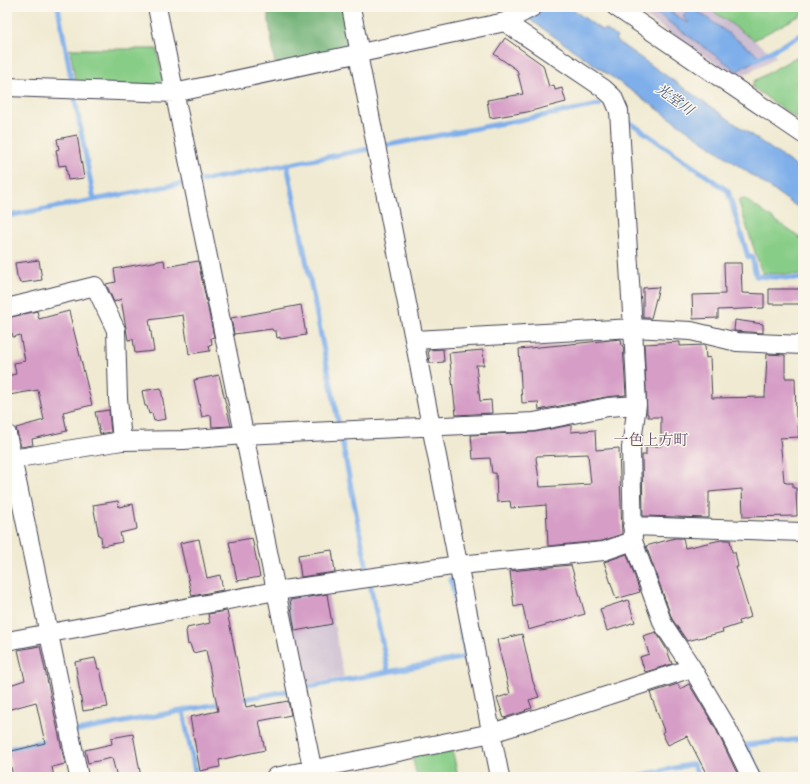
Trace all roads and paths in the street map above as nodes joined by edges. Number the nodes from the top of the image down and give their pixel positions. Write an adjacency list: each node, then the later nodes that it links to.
1 (157, 7): 8 (street)
2 (351, 7): 6 (street)
3 (532, 7): 5 (street)
4 (616, 7): 9 (street)
5 (507, 21): 6 (street); 11 (street)
6 (359, 54): 8 (street); 12 (street)
7 (7, 87): 8 (street)
8 (174, 93): 17 (street)
9 (803, 134)
10 (7, 308): 18 (street)
11 (634, 328): 12 (street); 13 (street); 14 (street)
12 (414, 340): 15 (street)
13 (803, 345)
14 (637, 405): 15 (street); 21 (street)
15 (432, 427): 17 (street); 22 (street)
16 (7, 434): 19 (street)
17 (244, 435): 18 (street); 23 (street)
18 (122, 441): 19 (street)
19 (10, 461): 24 (street)
20 (803, 532): 21 (street)
21 (633, 534): 22 (street); 26 (street)
22 (459, 565): 23 (street); 27 (street)
23 (276, 591): 24 (street); 28 (street)
24 (48, 632): 25 (street); 29 (street)
25 (7, 640)
26 (692, 668): 27 (street); 32 (street)
27 (492, 733): 28 (street); 31 (street)
28 (313, 773): 30 (street)
29 (79, 777)
30 (275, 777)
31 (500, 777)
32 (751, 777)

